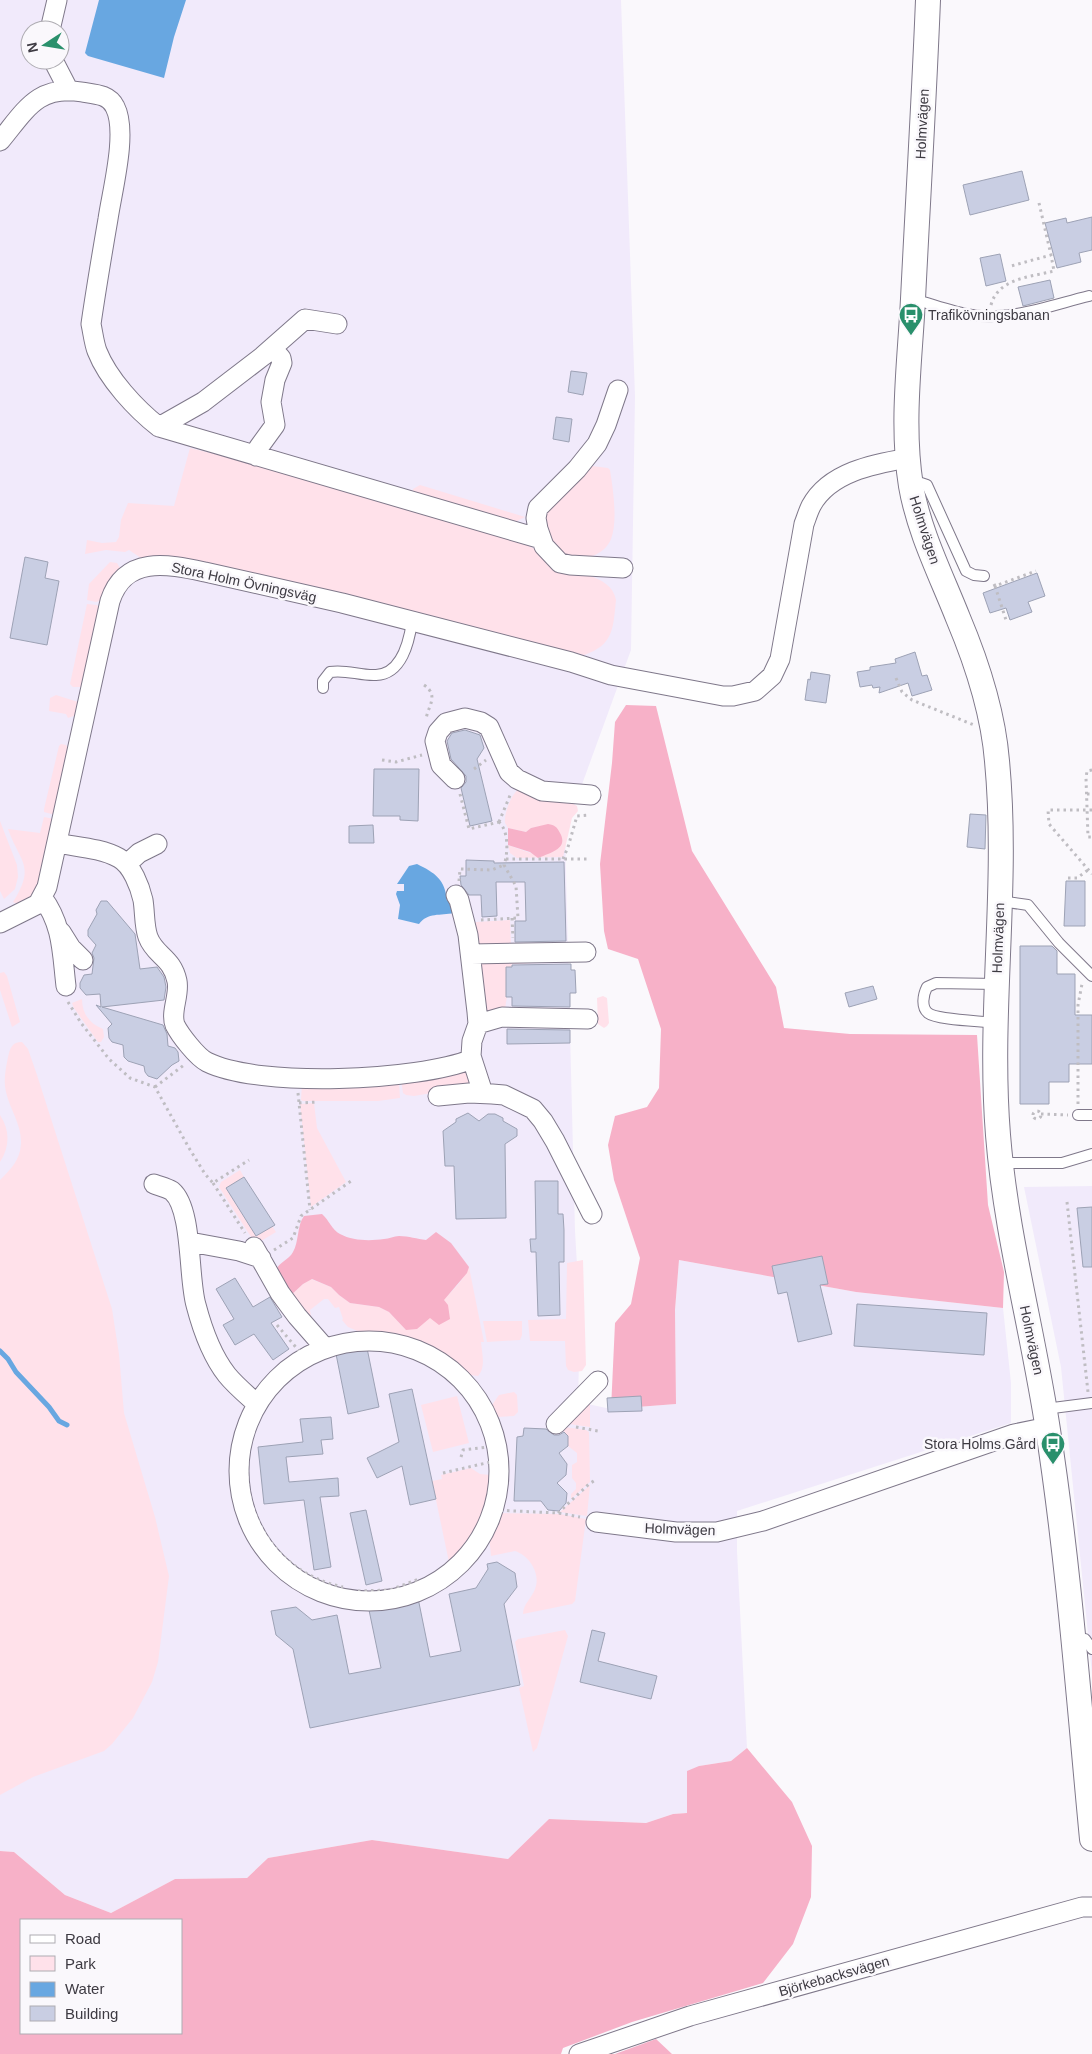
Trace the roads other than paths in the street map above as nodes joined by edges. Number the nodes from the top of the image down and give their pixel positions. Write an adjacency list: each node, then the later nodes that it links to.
1 (57, 0): 3 (street)
2 (928, 0): 8 (street, Holmvägen)
3 (52, 20)
4 (58, 70): 5 (street)
5 (69, 91): 6 (street); 12 (street)
6 (0, 140)
7 (1089, 296): 8 (lane)
8 (913, 298): 14 (street, Holmvägen)
9 (337, 324): 10 (street)
10 (272, 348): 12 (street); 13 (street)
11 (618, 390): 16 (street)
12 (159, 427): 13 (street)
13 (256, 456): 16 (street)
14 (908, 458): 15 (street, Holmvägen); 19 (street, Stora Holm Övningsväg)
15 (911, 484): 18 (lane); 28 (street, Holmvägen)
16 (541, 539): 17 (street)
17 (623, 568)
18 (984, 576)
19 (412, 622): 20 (lane); 23 (street, Stora Holm Övningsväg)
20 (323, 688)
21 (455, 778): 22 (street)
22 (591, 795)
23 (57, 843): 25 (street); 27 (street, Stora Holm Övningsväg)
24 (157, 844): 25 (street)
25 (127, 864): 40 (street)
26 (456, 895): 32 (street)
27 (42, 897): 29 (street); 30 (street)
28 (1000, 901): 34 (lane); 35 (street, Holmvägen)
29 (0, 923)
30 (59, 929): 33 (street); 36 (street)
31 (586, 952): 32 (street)
32 (471, 954): 39 (street)
33 (83, 960)
34 (1088, 974)
35 (996, 984): 38 (street, Holmvägen); 38 (lane)
36 (66, 986)
37 (588, 1019): 39 (street)
38 (995, 1023): 46 (street, Holmvägen)
39 (478, 1024): 40 (street)
40 (472, 1059): 41 (street)
41 (483, 1093): 42 (street); 48 (street)
42 (438, 1096)
43 (1078, 1115): 44 (lane)
44 (1092, 1115)
45 (1092, 1154): 46 (lane)
46 (1001, 1163): 54 (street, Holmvägen)
47 (154, 1184): 49 (street)
48 (592, 1214)
49 (190, 1242): 50 (street); 53 (street)
50 (317, 1355): 53 (street); 53 (street)
51 (598, 1381): 55 (street)
52 (1091, 1403): 54 (lane)
53 (261, 1407)
54 (1046, 1418): 56 (street, Holmvägen); 57 (street, Holmvägen)
55 (556, 1424)
56 (592, 1520)
57 (1086, 1641): 58 (street, Holmvägen)
58 (1092, 1839)
59 (1092, 1907): 60 (street, Björkebacksvägen)
60 (579, 2054)

